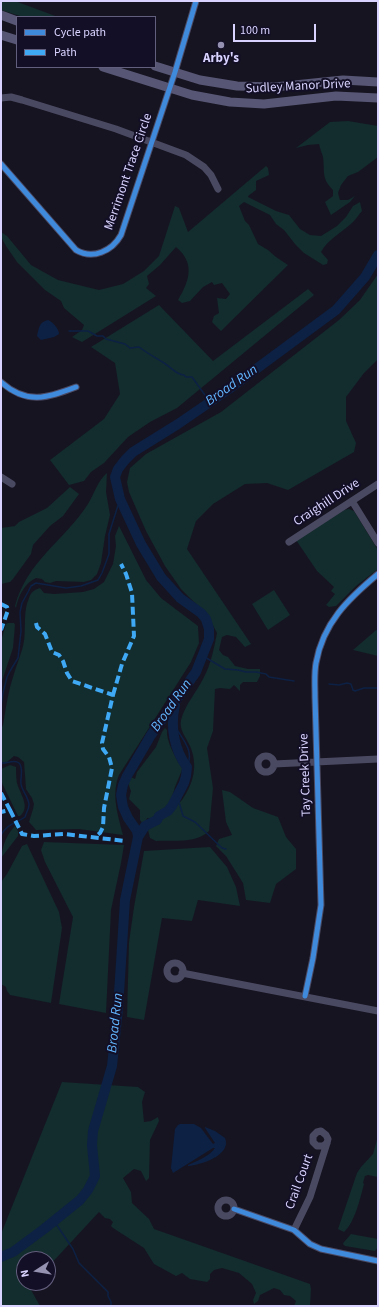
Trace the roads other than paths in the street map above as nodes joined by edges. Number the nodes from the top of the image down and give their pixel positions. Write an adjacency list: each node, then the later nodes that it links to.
1 (196, 1): 8 (street, Merrimont Trace Circle)
2 (1, 15): 3 (main road)
3 (16, 21)
4 (1, 35): 5 (main road)
5 (16, 40)
6 (156, 66): 8 (main road, Sudley Manor Drive)
7 (106, 68): 10 (main road, Sudley Manor Drive)
8 (175, 72): 9 (main road, Sudley Manor Drive); 10 (street, Merrimont Trace Circle)
9 (378, 82)
10 (170, 88): 12 (main road, Sudley Manor Drive); 13 (street, Merrimont Trace Circle)
11 (1, 98): 13 (street, Merrimont Trace Circle)
12 (378, 98)
13 (152, 142): 14 (street, Merrimont Trace Circle); 15 (street)
14 (1, 164)
15 (218, 189)
16 (1, 382): 17 (street)
17 (76, 387)
18 (1, 477): 19 (street)
19 (12, 484)
20 (378, 484): 21 (street, Craighill Drive)
21 (352, 501): 22 (street, Craighill Drive); 23 (street)
22 (289, 542)
23 (378, 543)
24 (378, 574): 26 (street, Tay Creek Drive)
25 (378, 759): 26 (street)
26 (316, 762): 27 (street); 29 (street, Tay Creek Drive)
27 (274, 764)
28 (182, 973): 29 (street)
29 (305, 996): 30 (street)
30 (378, 1012)
31 (327, 1143): 33 (street, Crail Court)
32 (234, 1209): 33 (street)
33 (294, 1230): 34 (street)
34 (378, 1261)

